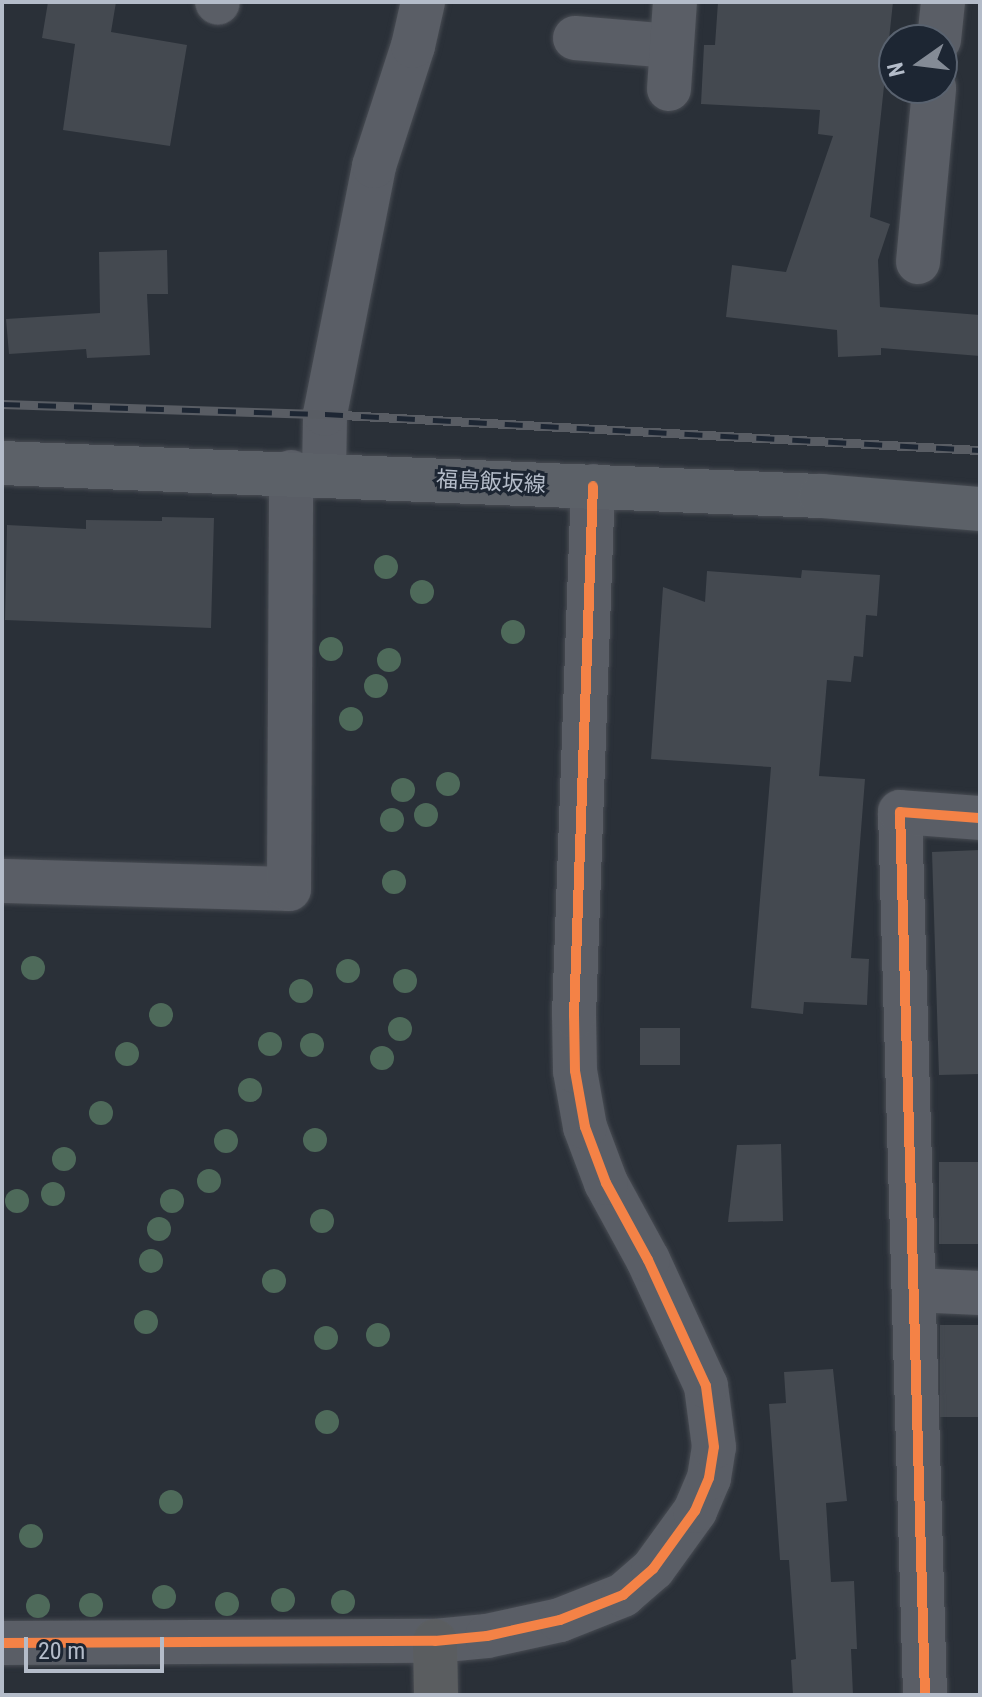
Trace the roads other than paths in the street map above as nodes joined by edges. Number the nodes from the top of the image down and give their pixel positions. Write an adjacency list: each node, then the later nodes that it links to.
1 (423, 2): 9 (street)
2 (675, 2): 5 (street)
3 (943, 2): 4 (street)
4 (941, 24)
5 (575, 38)
6 (933, 104): 7 (street)
7 (918, 262)
8 (2, 463): 9 (main road, 福島飯坂線)
9 (308, 473): 10 (main road, 福島飯坂線); 13 (street)
10 (593, 486): 11 (main road, 福島飯坂線); 16 (street)
11 (980, 509)
12 (980, 818): 14 (street)
13 (2, 881)
14 (914, 1290): 15 (street); 19 (street)
15 (980, 1293)
16 (435, 1641): 17 (street); 18 (highway)
17 (2, 1643)
18 (436, 1695)
19 (925, 1695)

